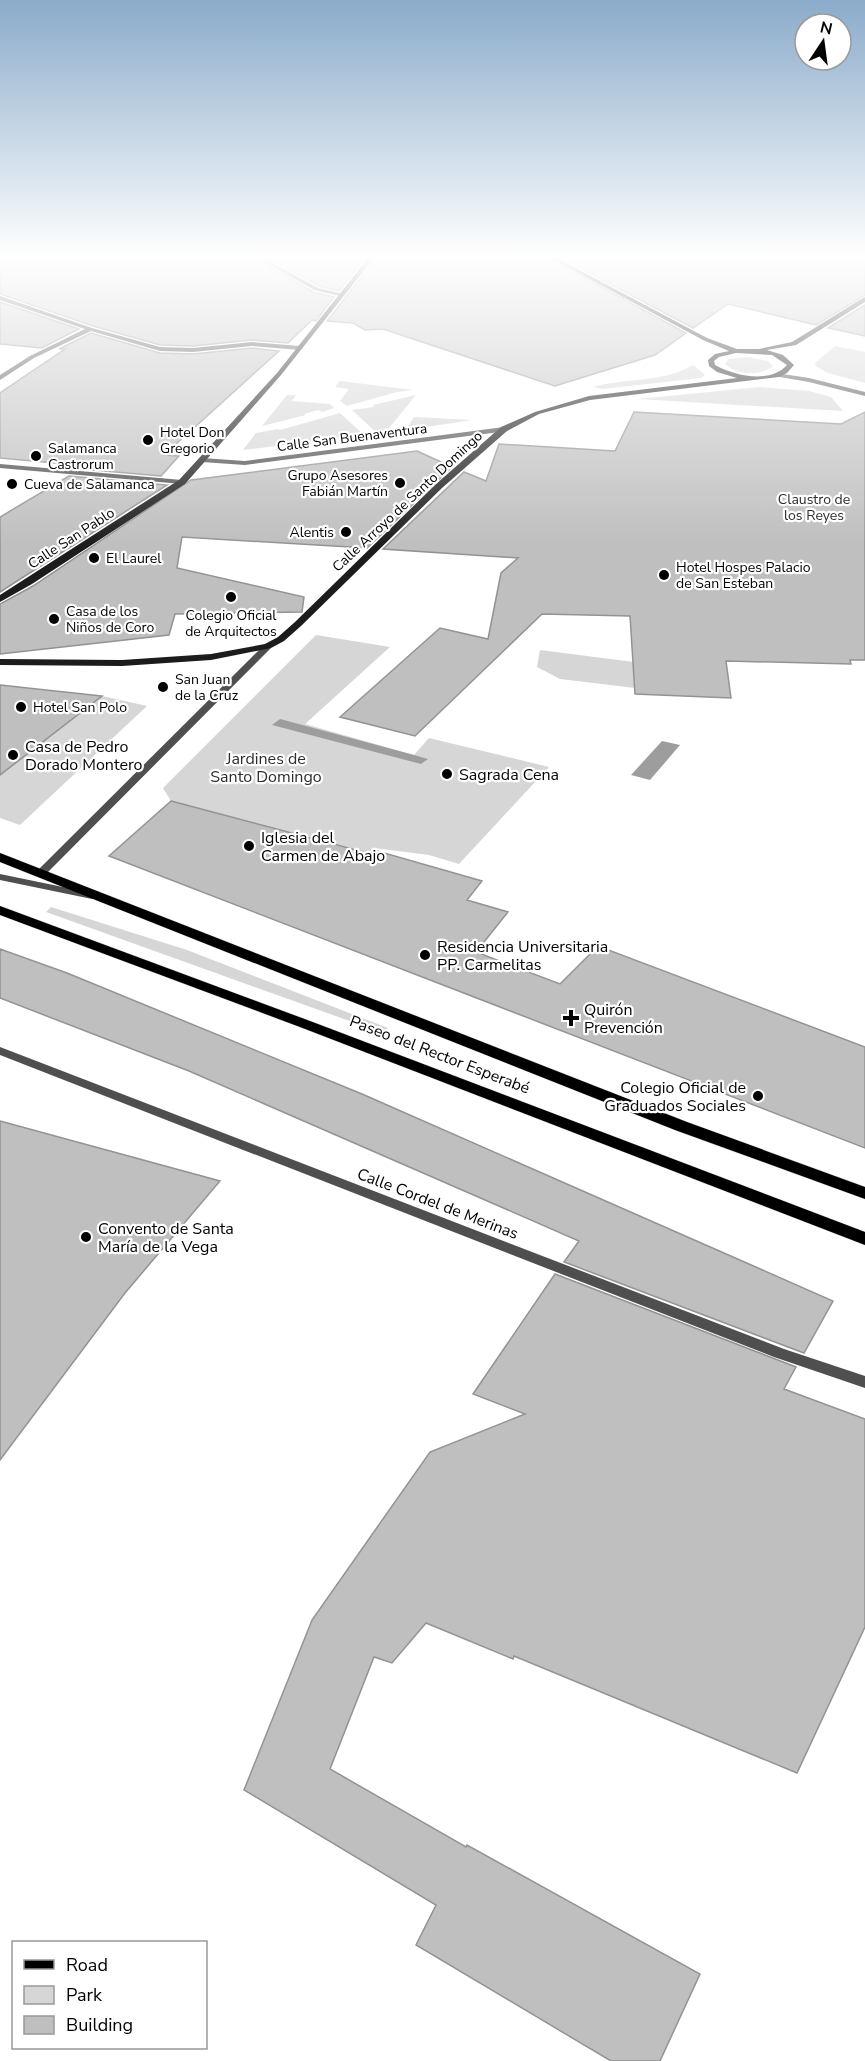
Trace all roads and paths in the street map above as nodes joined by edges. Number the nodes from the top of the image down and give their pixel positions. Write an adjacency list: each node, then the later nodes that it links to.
1 (38, 354): 9 (street)
2 (295, 354): 12 (main road, Calle San Pablo)
3 (721, 354): 8 (main road)
4 (769, 354): 6 (main road)
5 (789, 354): 6 (main road)
6 (786, 360): 7 (main road)
7 (776, 375): 8 (main road); 10 (street)
8 (758, 377): 11 (main road, Calle Arroyo de Santo Domingo)
9 (0, 378)
10 (865, 394)
11 (504, 429): 12 (street, Calle San Buenaventura); 16 (main road, Calle Arroyo de Santo Domingo)
12 (202, 460): 14 (main road, Calle San Pablo)
13 (0, 466): 14 (street)
14 (182, 482): 15 (main road, Calle San Pablo)
15 (0, 598)
16 (268, 646): 17 (main road, Calle Arroyo de Santo Domingo); 19 (street, Calle Arroyo de Santo Domingo)
17 (0, 662)
18 (0, 857): 19 (main road, Paseo del Rector Esperabé)
19 (40, 874): 21 (main road, Paseo del Rector Esperabé)
20 (0, 877): 21 (street, Paseo del Rector Esperabé)
21 (99, 897): 24 (main road, Paseo del Rector Esperabé)
22 (0, 910): 25 (main road, Paseo del Rector Esperabé)
23 (0, 1051): 26 (street, Calle Cordel de Merinas)
24 (865, 1193)
25 (865, 1239)
26 (865, 1382)

